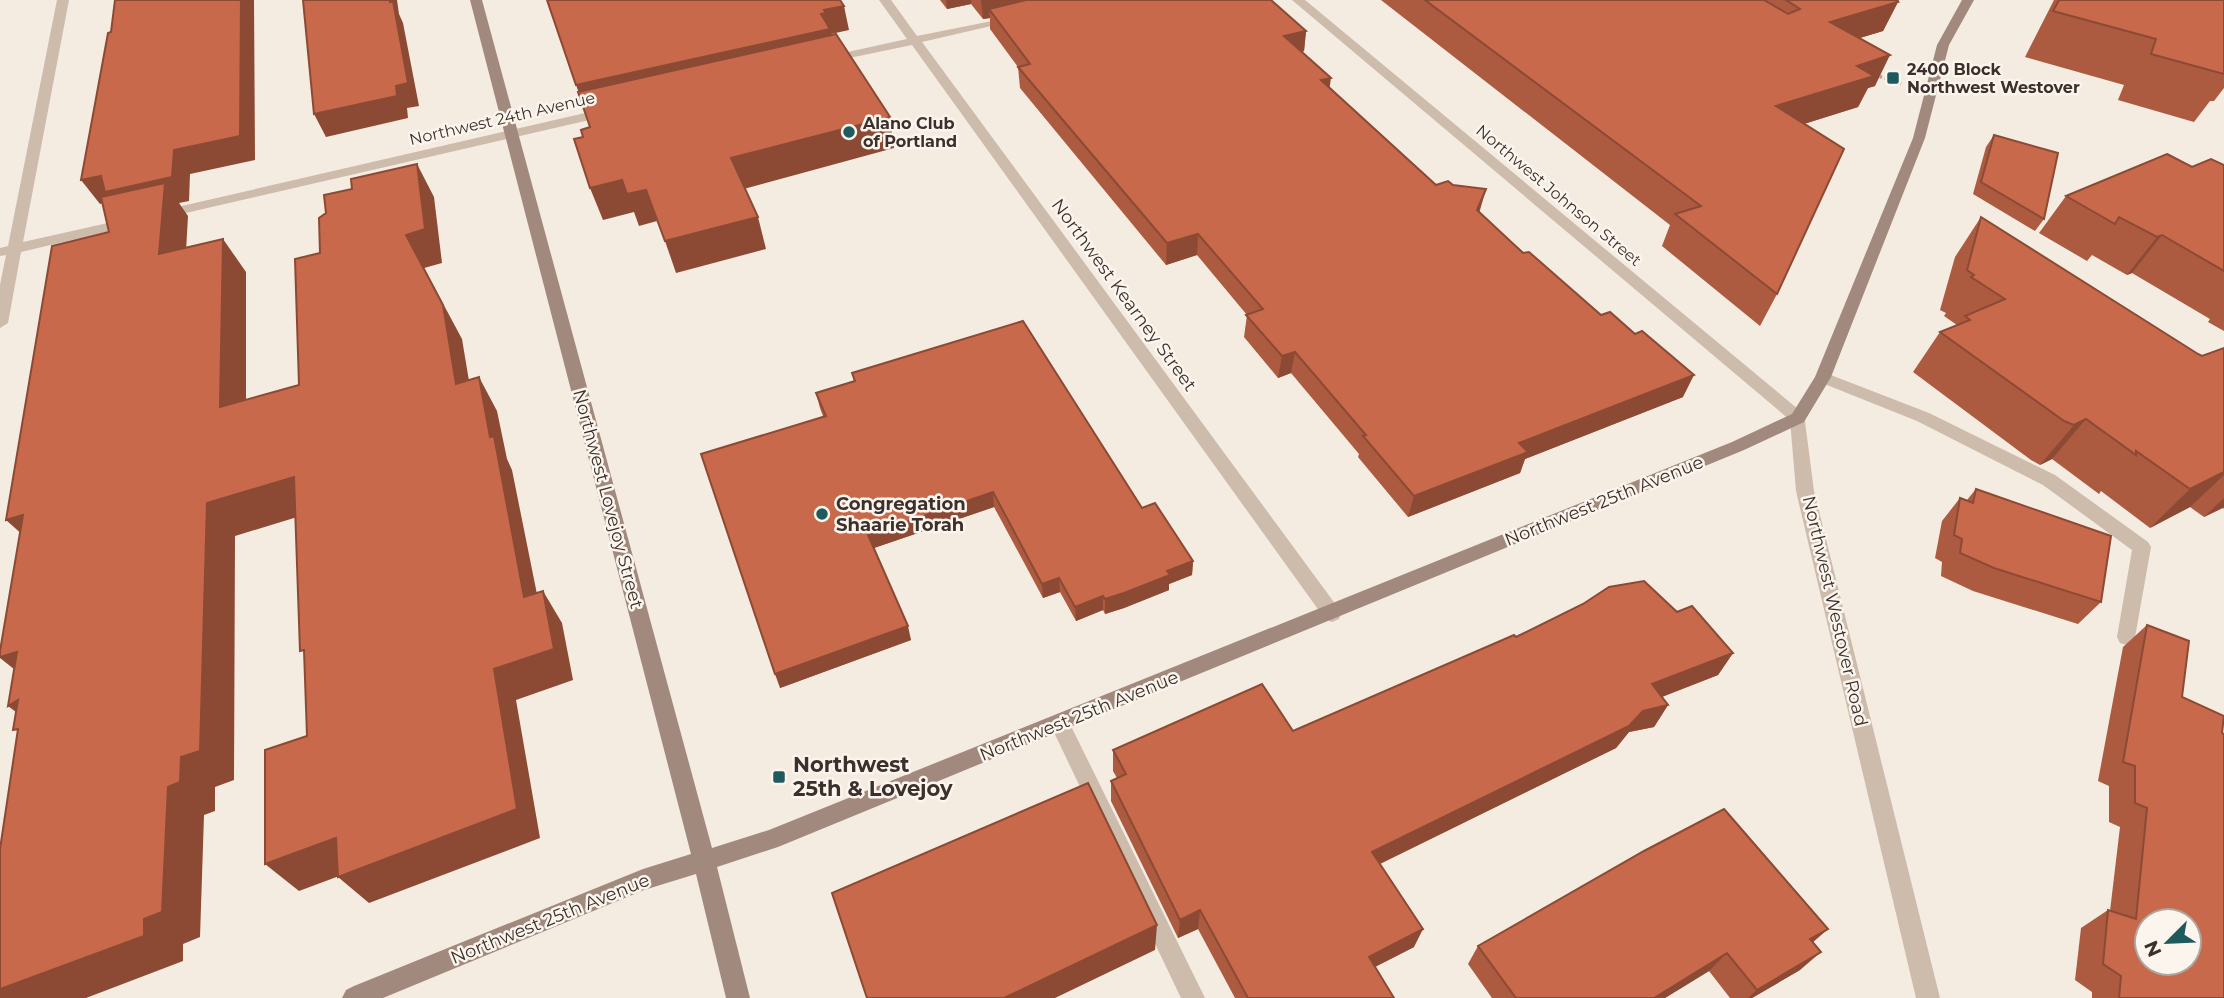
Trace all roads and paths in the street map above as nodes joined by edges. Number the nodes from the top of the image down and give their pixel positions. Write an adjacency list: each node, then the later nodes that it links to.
1 (63, 0): 13 (street)
2 (476, 0): 12 (street, Northwest Lovejoy Street)
3 (885, 0): 7 (street, Northwest Kearney Street)
4 (1298, 0): 16 (street, Northwest Johnson Street)
5 (1968, 0): 10 (street)
6 (1031, 14): 7 (street)
7 (914, 41): 8 (street); 17 (street, Northwest Kearney Street)
8 (812, 64)
9 (1867, 71): 10 (path)
10 (1932, 92): 15 (street)
11 (615, 110): 12 (street, Northwest 24th Avenue)
12 (511, 134): 13 (street, Northwest 24th Avenue); 20 (street, Northwest Lovejoy Street)
13 (7, 250): 14 (street)
14 (0, 323)
15 (1823, 377): 16 (street); 18 (street)
16 (1798, 418): 17 (street, Northwest 25th Avenue); 24 (street, Northwest Westover Road)
17 (1332, 614): 19 (street, Northwest 25th Avenue)
18 (2127, 637)
19 (1060, 724): 20 (street, Northwest 25th Avenue); 23 (street)
20 (705, 862): 21 (street, Northwest 25th Avenue); 22 (street, Northwest Lovejoy Street)
21 (354, 998)
22 (738, 998)
23 (1193, 998)
24 (1928, 998)

